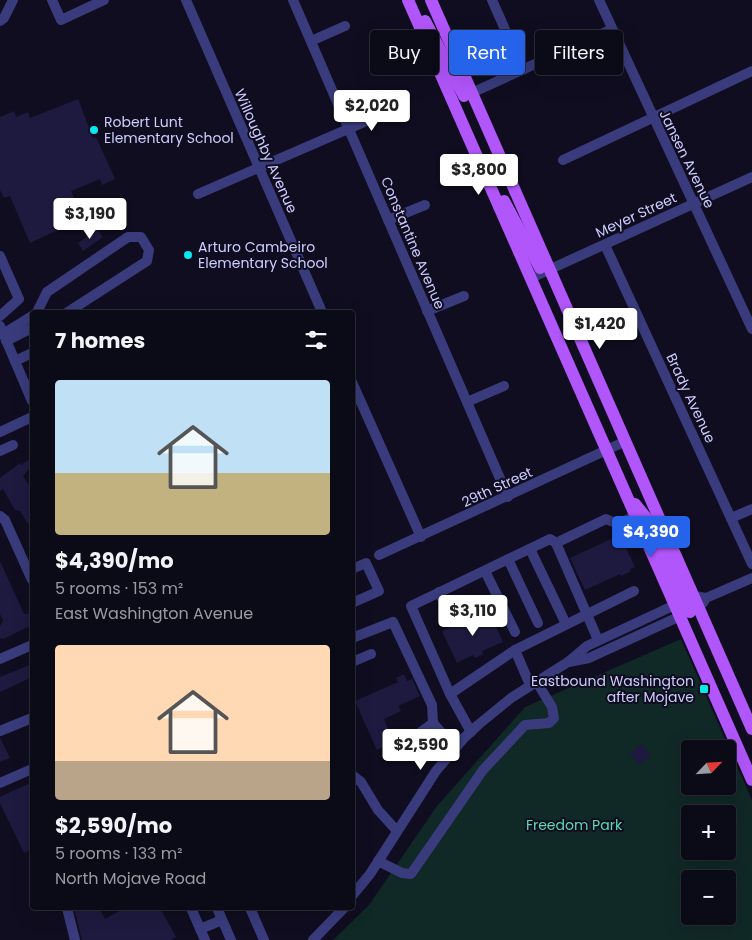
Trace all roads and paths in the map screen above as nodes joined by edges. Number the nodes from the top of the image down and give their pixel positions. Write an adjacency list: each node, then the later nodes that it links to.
1 (13, 0): 10 (street)
2 (52, 0): 3 (street)
3 (104, 0)
4 (186, 0): 23 (street, Willoughby Avenue)
5 (293, 0): 14 (street, Constantine Avenue)
6 (409, 0): 18 (main road)
7 (431, 0): 18 (main road)
8 (492, 0): 13 (street)
9 (599, 0): 12 (street, Jansen Avenue)
10 (0, 21)
11 (344, 26): 14 (street)
12 (612, 29): 15 (street); 20 (street, Jansen Avenue)
13 (505, 30)
14 (311, 41): 21 (street, Constantine Avenue)
15 (525, 69)
16 (752, 71): 20 (street)
17 (512, 75): 18 (street)
18 (463, 97): 31 (main road); 31 (main road)
19 (385, 113): 21 (street)
20 (652, 116): 22 (street); 26 (street, Jansen Avenue)
21 (349, 129): 23 (street); 28 (street, Constantine Avenue)
22 (563, 160)
23 (258, 168): 25 (street); 35 (street, Willoughby Avenue)
24 (752, 177): 26 (street, Meyer Street)
25 (198, 194)
26 (694, 204): 29 (street, Meyer Street); 40 (street, Jansen Avenue)
27 (424, 205): 28 (street)
28 (388, 220): 36 (street, Constantine Avenue)
29 (604, 245): 31 (street, Meyer Street); 58 (street, Brady Avenue)
30 (0, 256): 37 (street)
31 (541, 274): 50 (main road); 53 (main road)
32 (464, 296): 36 (street)
33 (38, 310): 34 (street)
34 (71, 310)
35 (321, 310)
36 (427, 311): 47 (street, Constantine Avenue)
37 (0, 316)
38 (30, 317): 41 (street)
39 (30, 328): 41 (street)
40 (752, 329)
41 (3, 334): 43 (street)
42 (30, 354): 43 (street)
43 (15, 361): 46 (street)
44 (504, 386): 47 (street)
45 (355, 389): 60 (street)
46 (30, 396)
47 (467, 402): 55 (street, Constantine Avenue)
48 (30, 418): 49 (street)
49 (0, 432)
50 (626, 442): 53 (street, 29th Street); 72 (main road)
51 (13, 445): 52 (street)
52 (0, 451)
53 (606, 451): 54 (main road); 55 (street, 29th Street)
54 (626, 495): 57 (main road); 72 (main road)
55 (508, 497): 60 (street, 29th Street)
56 (752, 508): 58 (street)
57 (635, 516): 61 (street); 72 (main road)
58 (731, 518): 65 (street, Brady Avenue)
59 (2, 519): 68 (street)
60 (421, 537): 63 (street, 29th Street)
61 (556, 543): 62 (street); 75 (street)
62 (530, 549): 64 (street); 78 (street)
63 (379, 555)
64 (508, 560): 67 (street); 77 (street)
65 (752, 564)
66 (355, 568): 73 (street)
67 (485, 571): 71 (street); 79 (street)
68 (30, 576)
69 (752, 578): 74 (street)
70 (634, 590): 75 (street)
71 (439, 592): 76 (street); 89 (street)
72 (684, 600): 74 (main road); 74 (main road); 81 (street)
73 (355, 602)
74 (694, 609): 87 (street); 92 (main road); 97 (main road)
75 (587, 613): 78 (street); 81 (street)
76 (453, 619)
77 (538, 623)
78 (566, 624): 83 (street)
79 (515, 632)
80 (355, 637): 91 (street)
81 (598, 640): 87 (street)
82 (30, 646): 85 (street)
83 (515, 650): 88 (street); 89 (street)
84 (371, 654): 86 (street)
85 (0, 660)
86 (355, 661)
87 (568, 662): 88 (street)
88 (533, 683): 94 (street); 104 (street)
89 (450, 694): 94 (street)
90 (30, 719): 93 (street)
91 (433, 723): 95 (street); 96 (street)
92 (752, 729)
93 (0, 731)
94 (471, 732): 96 (street)
95 (402, 746)
96 (455, 748): 103 (street)
97 (739, 750): 99 (main road); 101 (main road)
98 (30, 770): 102 (street)
99 (752, 770)
100 (355, 778): 103 (street)
101 (752, 780)
102 (0, 783)
103 (396, 831): 104 (street)
104 (378, 861): 105 (street)
105 (355, 890)
106 (68, 910): 113 (street)
107 (192, 910): 112 (street)
108 (218, 910): 111 (street)
109 (251, 910): 116 (street)
110 (342, 910): 117 (street)
111 (222, 920): 112 (street); 115 (street)
112 (200, 929): 114 (street)
113 (75, 940)
114 (205, 940)
115 (231, 940)
116 (264, 940)
117 (313, 940)

